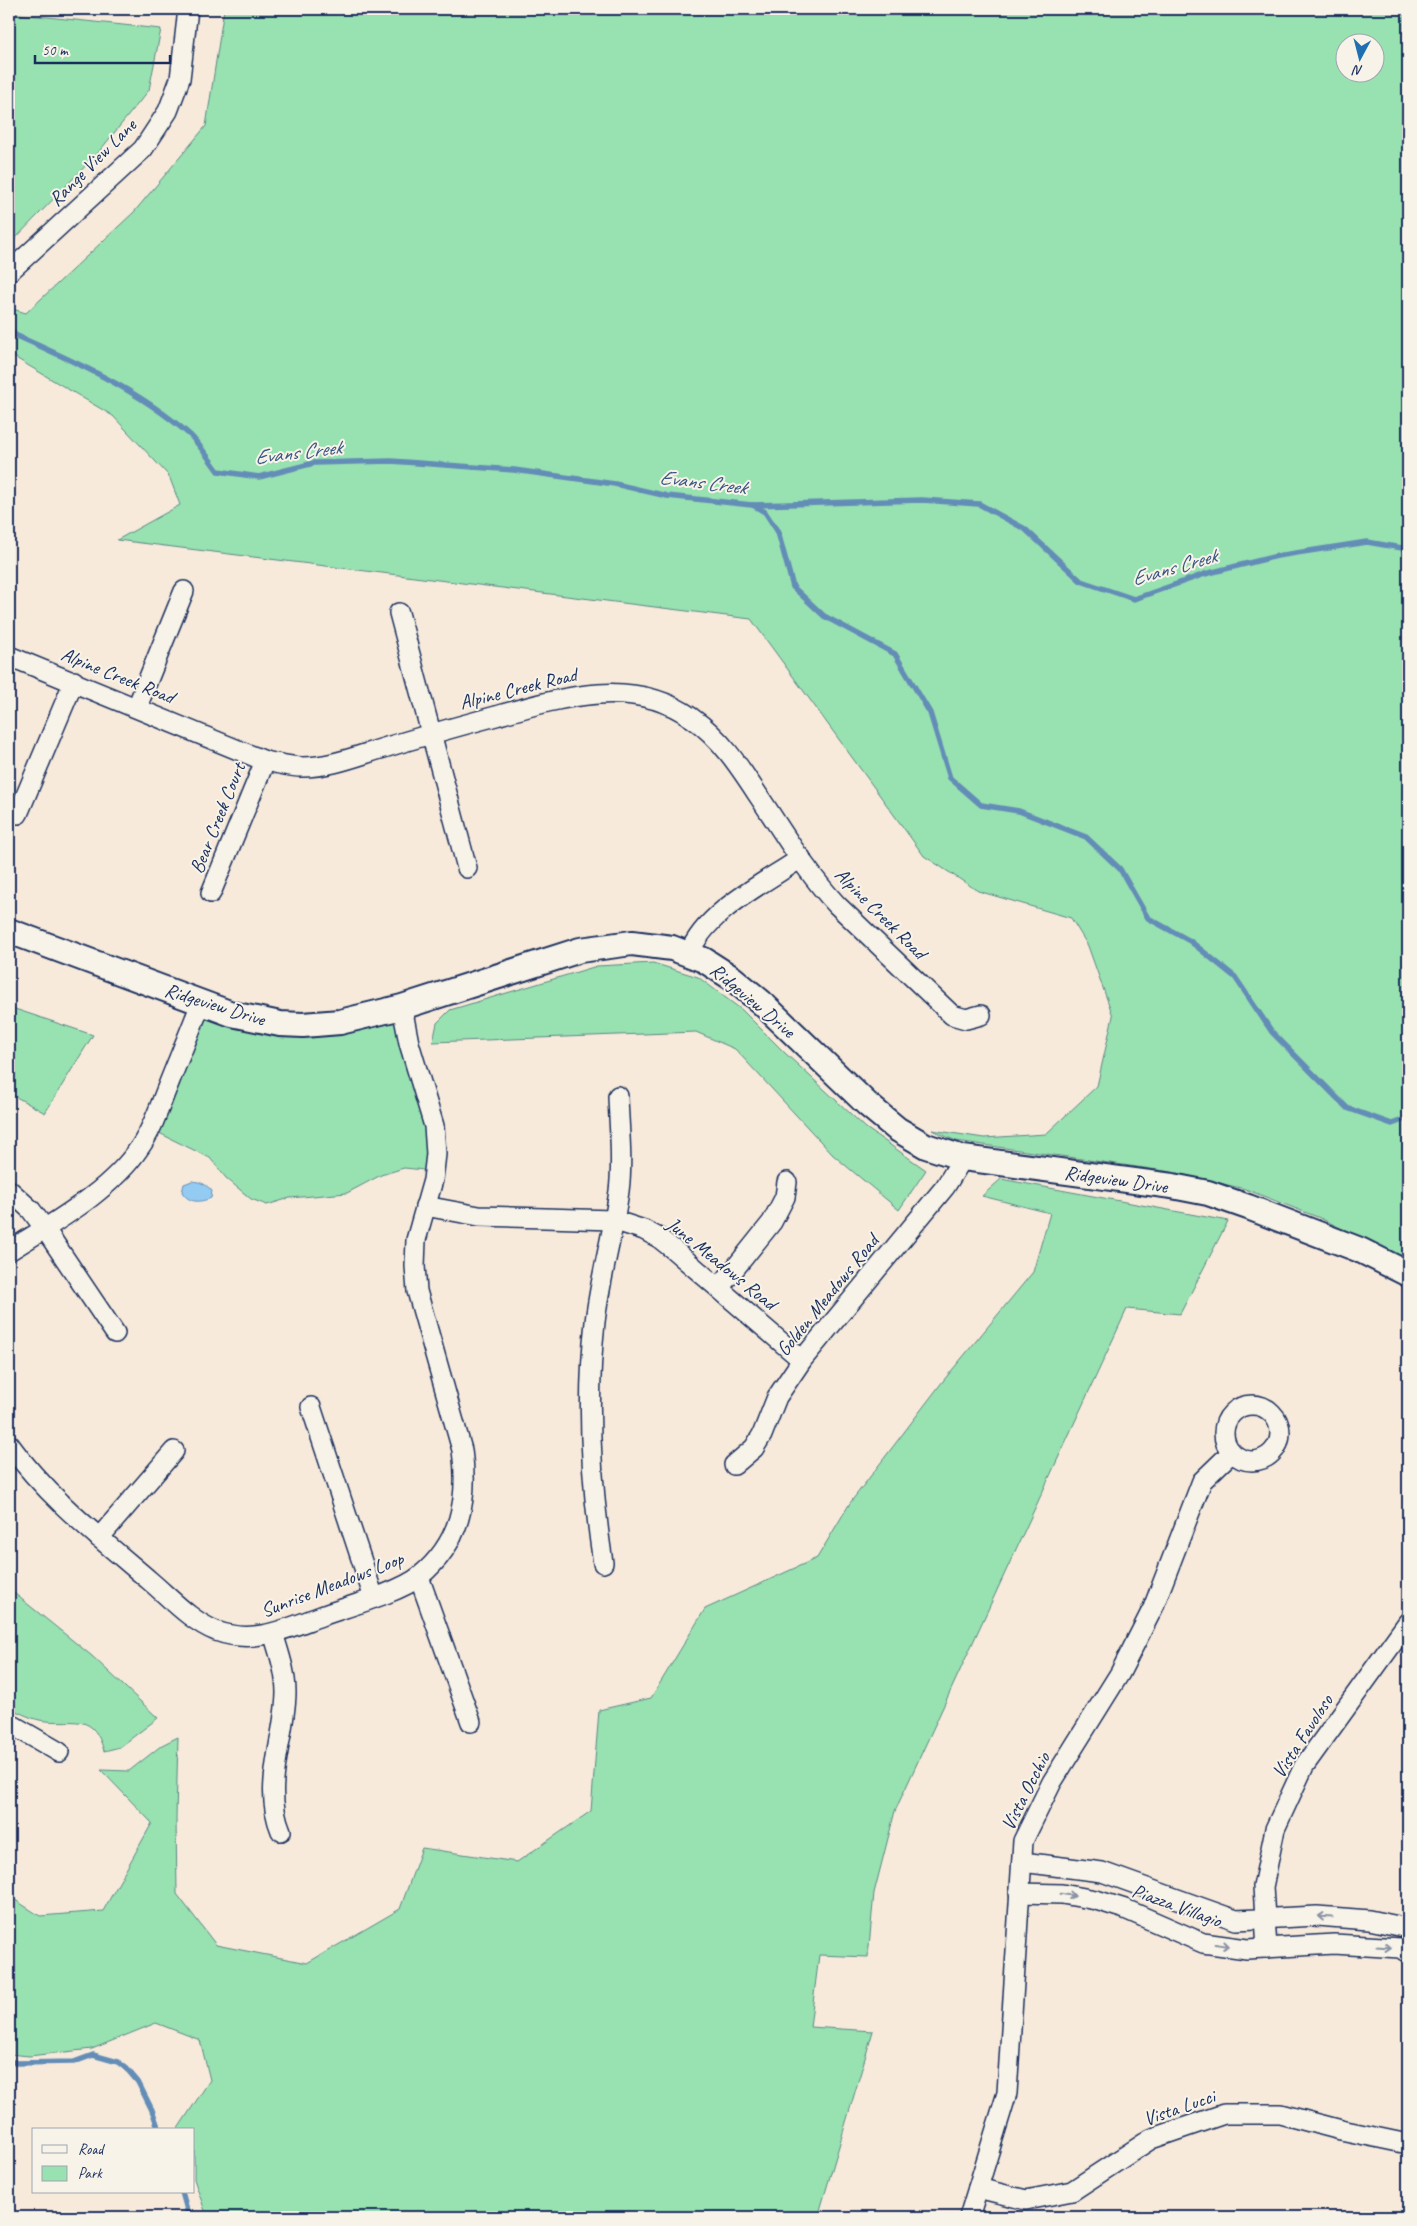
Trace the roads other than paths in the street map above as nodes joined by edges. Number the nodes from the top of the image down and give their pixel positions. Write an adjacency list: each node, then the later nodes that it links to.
1 (188, 9): 2 (street, Range View Lane)
2 (9, 272)
3 (184, 591): 7 (street)
4 (399, 613): 8 (street)
5 (9, 656): 6 (street, Alpine Creek Road)
6 (74, 681): 7 (street, Alpine Creek Road); 10 (street)
7 (137, 707): 9 (street, Alpine Creek Road)
8 (432, 733): 9 (street, Alpine Creek Road); 11 (street, Alpine Creek Road); 12 (street)
9 (265, 761): 13 (street, Bear Creek Court)
10 (18, 814)
11 (801, 858): 15 (street); 18 (street, Alpine Creek Road)
12 (467, 868)
13 (211, 893)
14 (9, 931): 16 (street, Ridgeview Drive)
15 (689, 954): 17 (street, Ridgeview Drive); 20 (street, Ridgeview Drive)
16 (201, 1003): 17 (street, Ridgeview Drive); 25 (street)
17 (402, 1007): 23 (street, Sunrise Meadows Loop)
18 (980, 1015)
19 (618, 1096): 24 (street)
20 (963, 1158): 27 (street, Ridgeview Drive); 30 (street, Golden Meadows Road)
21 (787, 1182): 28 (street)
22 (9, 1190): 25 (street)
23 (425, 1206): 24 (street, June Meadows Road); 39 (street, Sunrise Meadows Loop)
24 (613, 1220): 28 (street, June Meadows Road); 38 (street)
25 (45, 1229): 26 (street); 29 (street)
26 (9, 1251)
27 (1408, 1274)
28 (720, 1287): 30 (street, June Meadows Road)
29 (115, 1334)
30 (802, 1360): 35 (street, Golden Meadows Road)
31 (311, 1407): 40 (street)
32 (9, 1444): 36 (street, Sunrise Meadows Loop)
33 (174, 1451): 37 (street)
34 (1232, 1453): 47 (street, Vista Occhio)
35 (734, 1466)
36 (15, 1467): 37 (street, Sunrise Meadows Loop)
37 (99, 1538): 42 (street, Sunrise Meadows Loop)
38 (603, 1563)
39 (419, 1577): 40 (street, Sunrise Meadows Loop); 43 (street)
40 (374, 1598): 42 (street, Sunrise Meadows Loop)
41 (1408, 1622): 49 (street, Vista Favoloso)
42 (273, 1633): 46 (street)
43 (471, 1722)
44 (9, 1723): 45 (street)
45 (59, 1752)
46 (281, 1831)
47 (1022, 1862): 48 (street, Vista Occhio); 49 (street, Piazza Villagio)
48 (1020, 1893): 51 (street, Piazza Villagio, one-way to 51); 54 (street, Vista Occhio)
49 (1264, 1918): 50 (street, Piazza Villagio, one-way to 49); 51 (street, Vista Favoloso)
50 (1408, 1928)
51 (1267, 1948): 52 (street, Piazza Villagio, one-way to 52)
52 (1408, 1953)
53 (1408, 2144): 54 (street, Vista Lucci)
54 (978, 2188): 55 (street, Vista Occhio)
55 (968, 2217)

